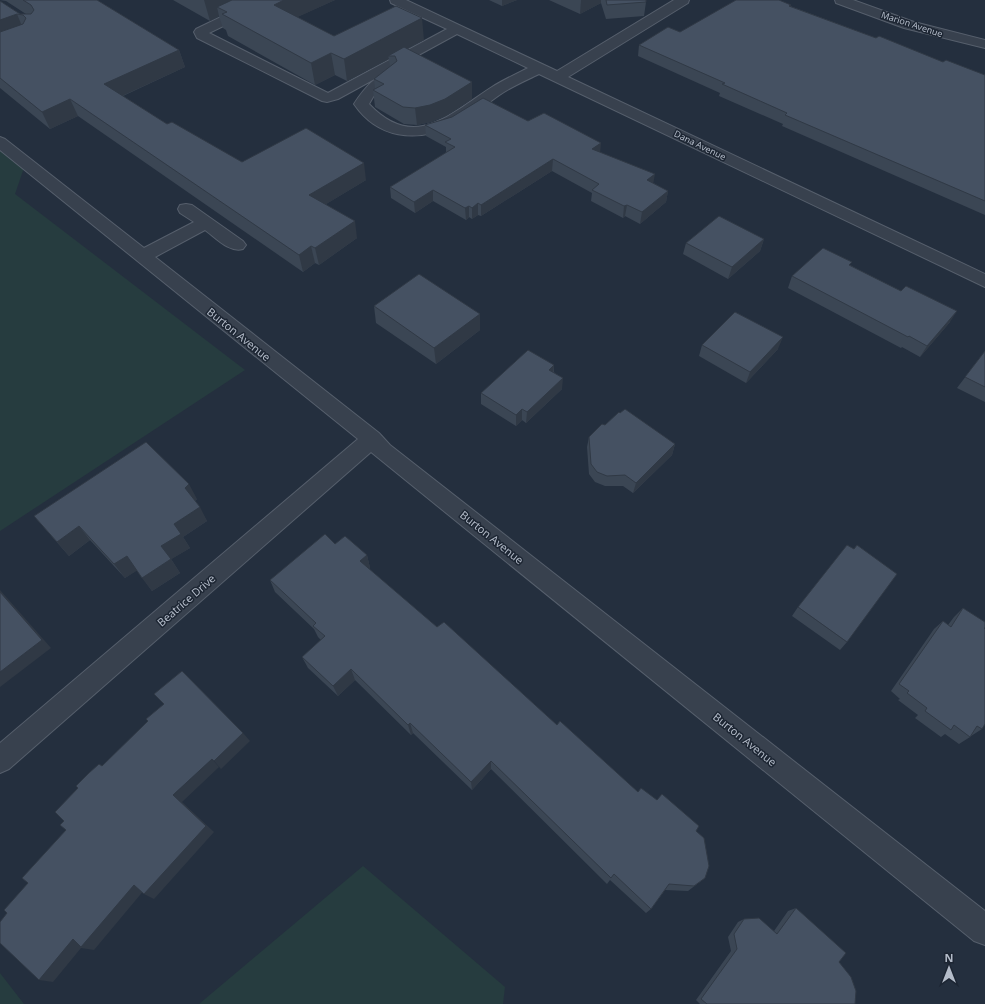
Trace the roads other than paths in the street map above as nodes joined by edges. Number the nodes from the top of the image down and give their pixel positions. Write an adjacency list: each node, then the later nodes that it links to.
1 (266, 0): 6 (street)
2 (396, 0): 5 (street, Dana Avenue)
3 (683, 0): 10 (street)
4 (841, 0): 8 (street, Marion Avenue)
5 (415, 4): 6 (street, Dana Avenue)
6 (457, 29): 7 (street, Dana Avenue)
7 (474, 37): 9 (street, Dana Avenue); 9 (street)
8 (985, 44)
9 (538, 68): 10 (street, Dana Avenue)
10 (558, 77): 16 (street, Dana Avenue)
11 (0, 142): 15 (street, Burton Avenue)
12 (186, 209): 13 (street)
13 (206, 223): 14 (street); 15 (street)
14 (237, 245)
15 (142, 256): 17 (street, Burton Avenue)
16 (985, 281)
17 (372, 440): 18 (street, Beatrice Drive); 19 (street, Burton Avenue)
18 (0, 760)
19 (985, 930)

